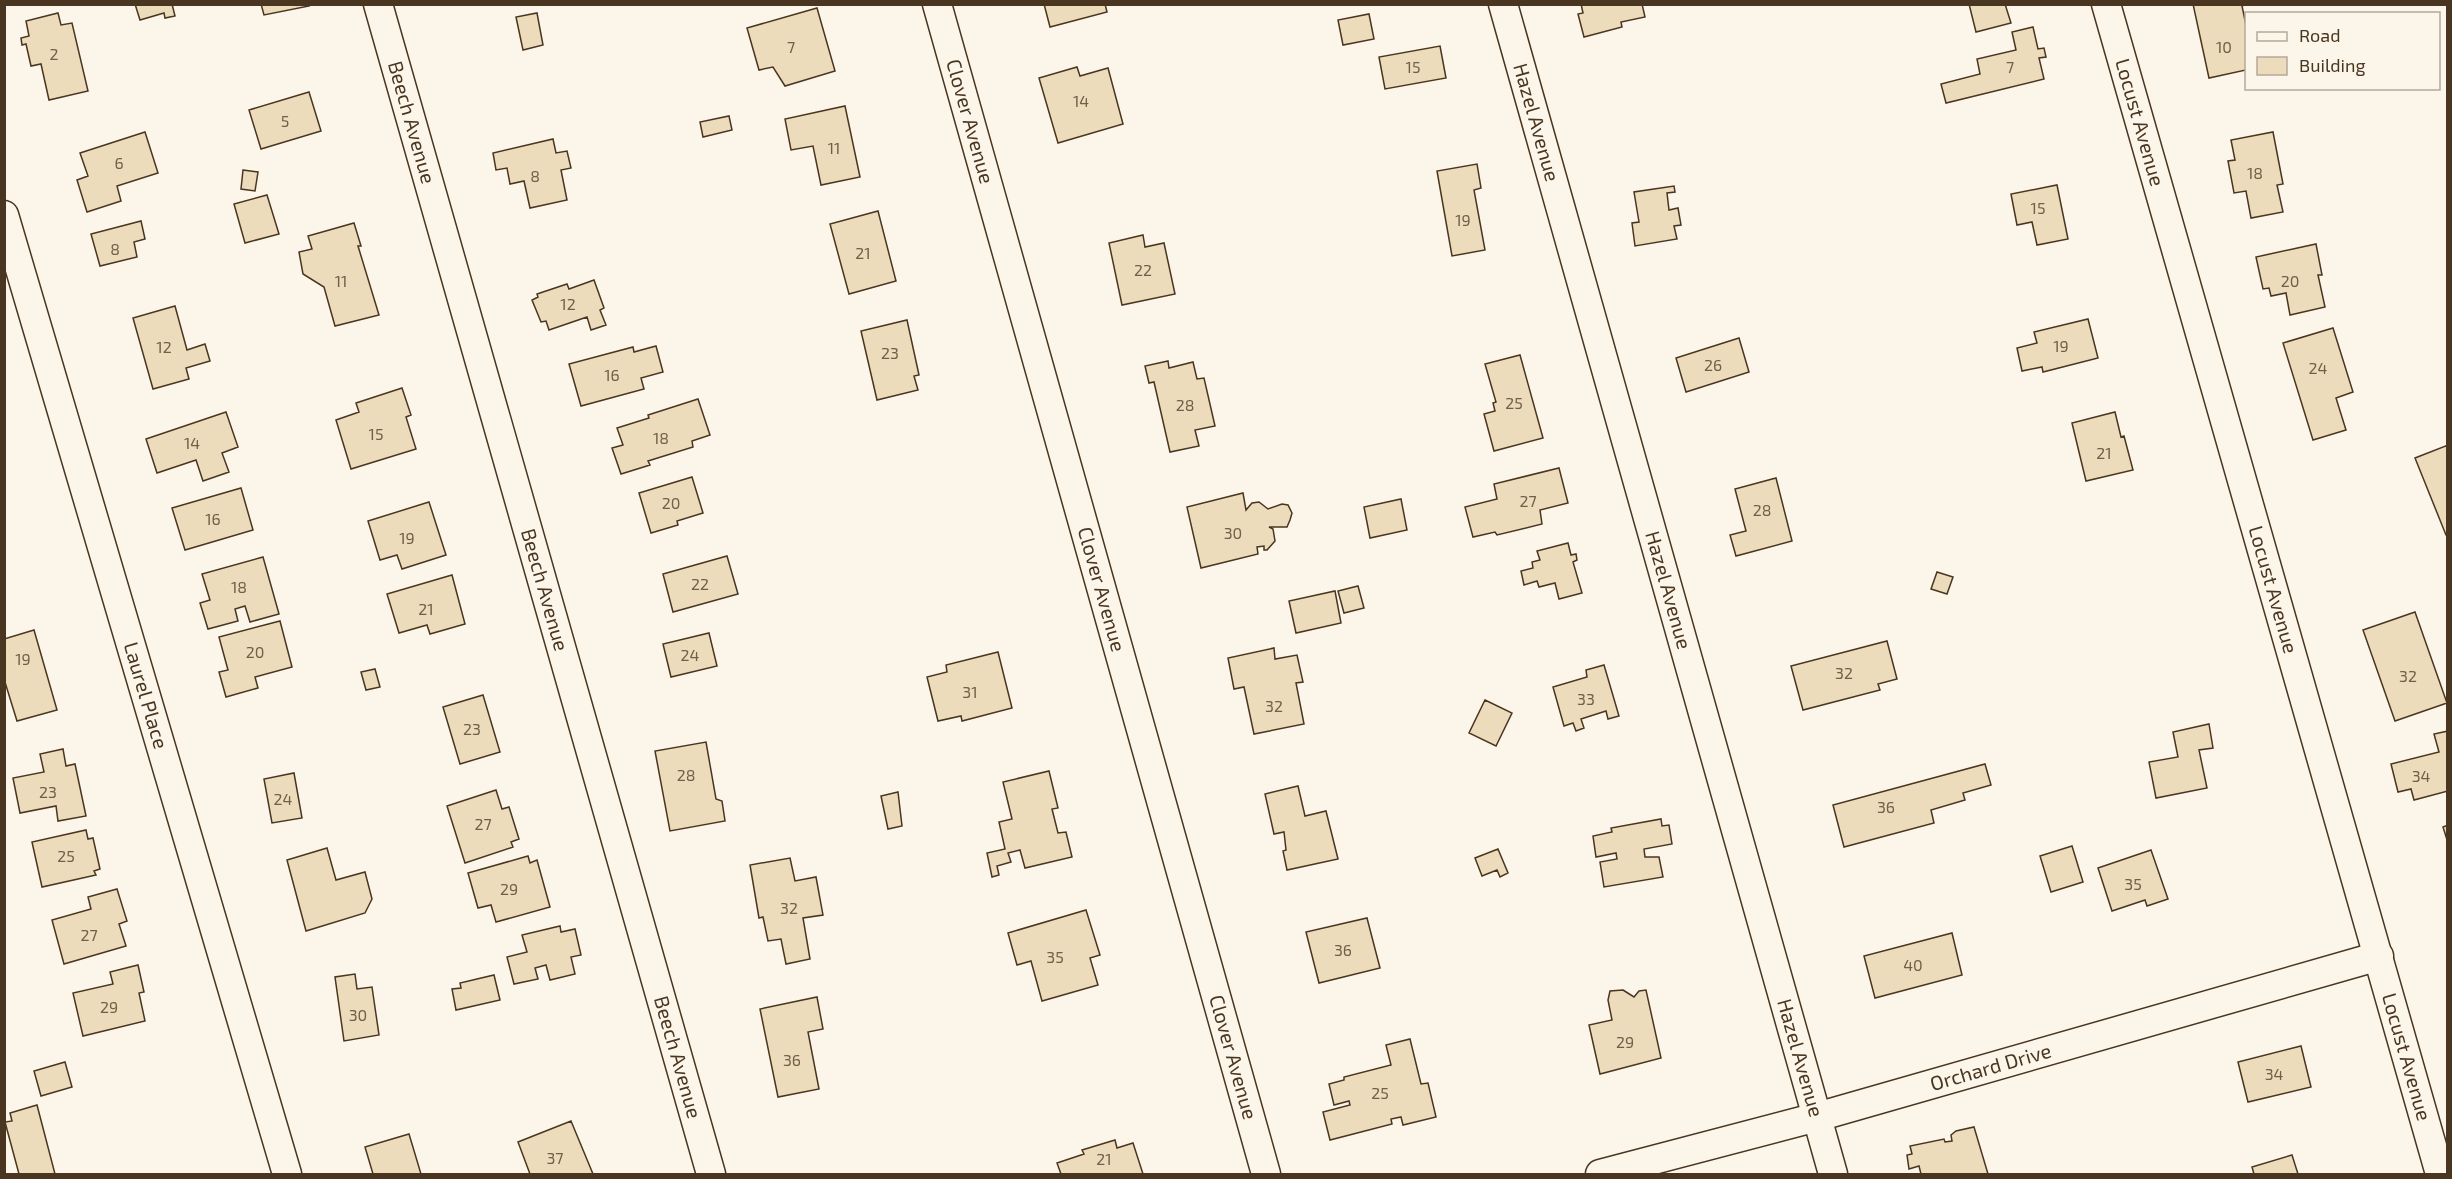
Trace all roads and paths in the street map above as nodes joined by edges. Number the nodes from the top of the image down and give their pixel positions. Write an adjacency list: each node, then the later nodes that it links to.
1 (378, 4): 9 (street, Beech Avenue)
2 (937, 4): 10 (street, Clover Avenue)
3 (1503, 4): 7 (street, Hazel Avenue)
4 (2106, 4): 6 (street, Locust Avenue)
5 (4, 215): 8 (street, Laurel Place)
6 (2379, 956): 7 (street, Orchard Drive); 13 (street, Locust Avenue)
7 (1817, 1117): 11 (street, Orchard Drive); 12 (street, Hazel Avenue)
8 (287, 1174)
9 (711, 1174)
10 (1266, 1174)
11 (1600, 1174)
12 (1833, 1174)
13 (2440, 1174)

